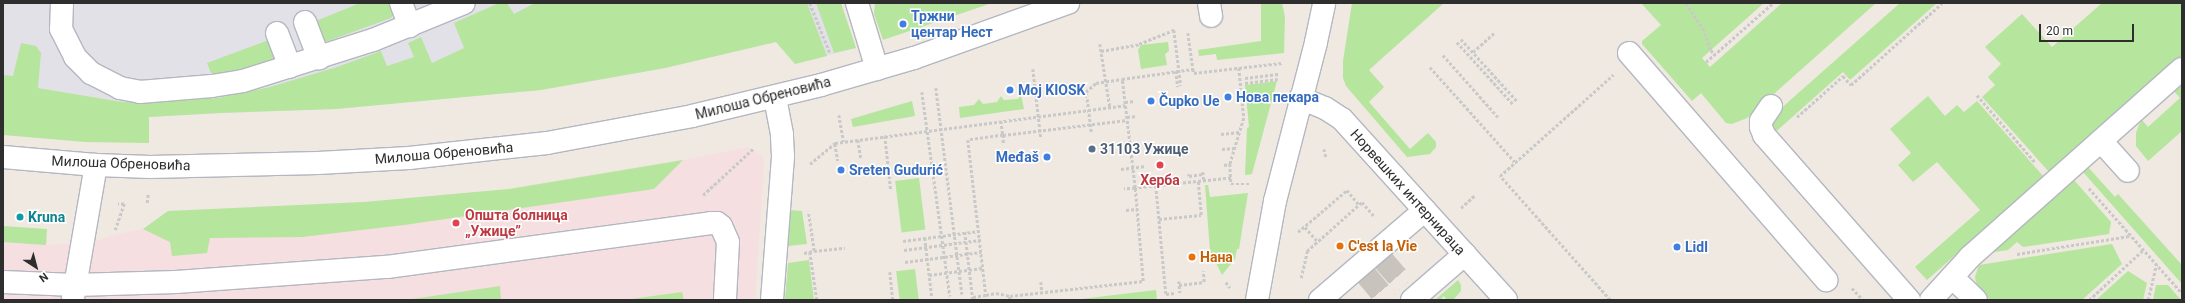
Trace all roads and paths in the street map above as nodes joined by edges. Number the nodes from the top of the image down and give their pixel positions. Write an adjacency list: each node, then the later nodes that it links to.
1 (62, 3): 28 (street)
2 (401, 3): 12 (street)
3 (464, 3): 12 (street)
4 (810, 3): 25 (path)
5 (857, 3): 31 (street)
6 (1068, 3): 31 (street, Милоша Обреновића)
7 (1324, 3): 50 (street)
8 (1686, 3): 22 (path)
9 (1773, 3): 22 (path)
10 (1942, 3): 62 (path)
11 (305, 22): 24 (street)
12 (410, 26): 24 (street)
13 (1188, 32): 33 (path)
14 (277, 33): 28 (street)
15 (1494, 33): 20 (path)
16 (1462, 39): 20 (path)
17 (1457, 42): 54 (path)
18 (1100, 44): 19 (path)
19 (1101, 51): 35 (path); 41 (path)
20 (1473, 52): 52 (path)
21 (1629, 53): 159 (street)
22 (1715, 54): 27 (path)
23 (1443, 55): 61 (path)
24 (320, 58): 28 (street)
25 (832, 60)
26 (1289, 62): 30 (path)
27 (1706, 62)
28 (290, 67)
29 (1430, 67): 88 (path)
30 (1239, 68): 33 (path); 44 (path)
31 (877, 69): 49 (street, Милоша Обреновића)
32 (1032, 69): 59 (path)
33 (1193, 69): 35 (path)
34 (2182, 70): 76 (street)
35 (1177, 71): 39 (path); 43 (path)
36 (1617, 71): 88 (path)
37 (1286, 73): 38 (path)
38 (1245, 78)
39 (1122, 79): 41 (path); 53 (path)
40 (1284, 79): 42 (path)
41 (1106, 81): 56 (path); 57 (path)
42 (1245, 83)
43 (1179, 87)
44 (1241, 87): 46 (path); 70 (path)
45 (936, 88): 66 (path)
46 (1236, 88)
47 (922, 92): 67 (path)
48 (1976, 95): 91 (path)
49 (775, 97): 92 (street, Милоша Обреновића); 181 (street)
50 (1300, 98): 116 (street, Норвешких интернираца); 185 (street)
51 (1135, 101): 53 (path)
52 (1517, 101)
53 (1126, 104): 56 (path); 63 (path)
54 (1513, 104)
55 (1771, 106): 187 (street)
56 (1110, 107): 57 (path)
57 (1088, 110): 59 (path); 65 (path)
58 (839, 115): 77 (path)
59 (1038, 116): 64 (path); 68 (path)
60 (1137, 116): 63 (path)
61 (1498, 117)
62 (1796, 118)
63 (1127, 119): 65 (path); 95 (path)
64 (1001, 121): 66 (path); 72 (path)
65 (1090, 124): 68 (path); 69 (path)
66 (941, 128): 67 (path); 125 (path)
67 (928, 130): 73 (path); 126 (path)
68 (1040, 131): 72 (path); 74 (path)
69 (1091, 132)
70 (1240, 132): 71 (path); 81 (path)
71 (1221, 134)
72 (1002, 135): 79 (path); 121 (path)
73 (885, 136): 75 (path); 108 (path)
74 (1041, 138)
75 (858, 140): 77 (path); 86 (path)
76 (2101, 141): 97 (street); 157 (street)
77 (844, 142): 78 (path)
78 (835, 143): 87 (path); 89 (path)
79 (1004, 143)
80 (757, 146): 110 (path)
81 (1235, 148): 82 (path); 90 (path)
82 (1222, 149)
83 (1324, 149): 84 (path)
84 (1326, 156)
85 (3, 157): 92 (street, Милоша Обреновића)
86 (861, 158)
87 (838, 161)
88 (1515, 162): 186 (path)
89 (807, 164)
90 (1230, 164): 93 (path); 99 (path)
91 (2036, 164)
92 (96, 165): 167 (street)
93 (1224, 165)
94 (1146, 166): 95 (path)
95 (1133, 168): 96 (path); 105 (path)
96 (1122, 169)
97 (2128, 171)
98 (1188, 174): 100 (path)
99 (1231, 178): 100 (path); 103 (path)
100 (1204, 180): 101 (path)
101 (1198, 181): 104 (path); 118 (path)
102 (2084, 182): 127 (path)
103 (1246, 184)
104 (1156, 186): 105 (path); 118 (path)
105 (1135, 188): 106 (path); 114 (path)
106 (1124, 189)
107 (148, 192): 111 (path)
108 (891, 192)
109 (1474, 196): 117 (path)
110 (700, 198)
111 (147, 203)
112 (124, 204): 124 (path)
113 (1359, 205): 119 (path); 120 (path); 132 (path)
114 (1137, 209): 115 (path); 166 (path)
115 (1126, 210)
116 (1425, 210): 143 (street, Норвешких интернираца); 176 (street)
117 (1456, 213)
118 (1159, 219): 171 (path)
119 (1377, 219)
120 (1333, 227): 123 (path); 132 (path)
121 (979, 231): 122 (path); 130 (path)
122 (964, 232): 125 (path); 133 (path)
123 (1336, 232)
124 (113, 234)
125 (955, 234): 126 (path); 134 (path)
126 (941, 236): 129 (path); 135 (path)
127 (2131, 236): 139 (path); 144 (path)
128 (812, 237): 140 (path)
129 (925, 238): 131 (path); 136 (path)
130 (980, 240): 133 (path); 141 (path)
131 (903, 241)
132 (1317, 241): 164 (path)
133 (966, 242): 134 (path); 142 (path)
134 (956, 243): 135 (path); 145 (path)
135 (942, 245): 136 (path); 146 (path)
136 (926, 247): 138 (path); 147 (path)
137 (845, 248): 140 (path)
138 (904, 250)
139 (2144, 250): 149 (path); 190 (path)
140 (814, 252): 182 (path)
141 (981, 252): 142 (path); 150 (path)
142 (967, 254): 145 (path); 151 (path)
143 (1465, 254): 172 (street); 177 (street, Норвешких интернираца)
144 (2013, 254)
145 (957, 255): 146 (path); 152 (path)
146 (944, 257): 147 (path); 155 (path)
147 (927, 259): 148 (path); 156 (path)
148 (905, 262)
149 (2156, 264): 169 (path); 191 (path)
150 (983, 268): 151 (path); 173 (path)
151 (970, 270): 152 (path); 179 (path)
152 (959, 271): 155 (path); 170 (path)
153 (1203, 271): 163 (path)
154 (890, 272): 183 (path)
155 (946, 273): 156 (path); 174 (path)
156 (929, 275): 178 (path)
157 (1952, 277): 188 (street); 189 (street)
158 (1178, 280): 163 (path)
159 (1826, 280)
160 (3, 282): 167 (street)
161 (1041, 282): 166 (path)
162 (1226, 282): 165 (path)
163 (1179, 285): 168 (path)
164 (1299, 286)
165 (1230, 288)
166 (1042, 292): 175 (path)
167 (74, 293): 180 (street)
168 (1180, 293)
169 (2182, 293)
170 (962, 294)
171 (1175, 294)
172 (1411, 294)
173 (986, 295): 175 (path); 179 (path)
174 (950, 296)
175 (1010, 296): 184 (path)
176 (1330, 296)
177 (1494, 296)
178 (932, 298)
179 (973, 298)
180 (725, 300)
181 (772, 300)
182 (817, 300)
183 (893, 300)
184 (1009, 300)
185 (1257, 300)
186 (1610, 300)
187 (1909, 300)
188 (1931, 300)
189 (1976, 300)
190 (2089, 300)
191 (2148, 300)

